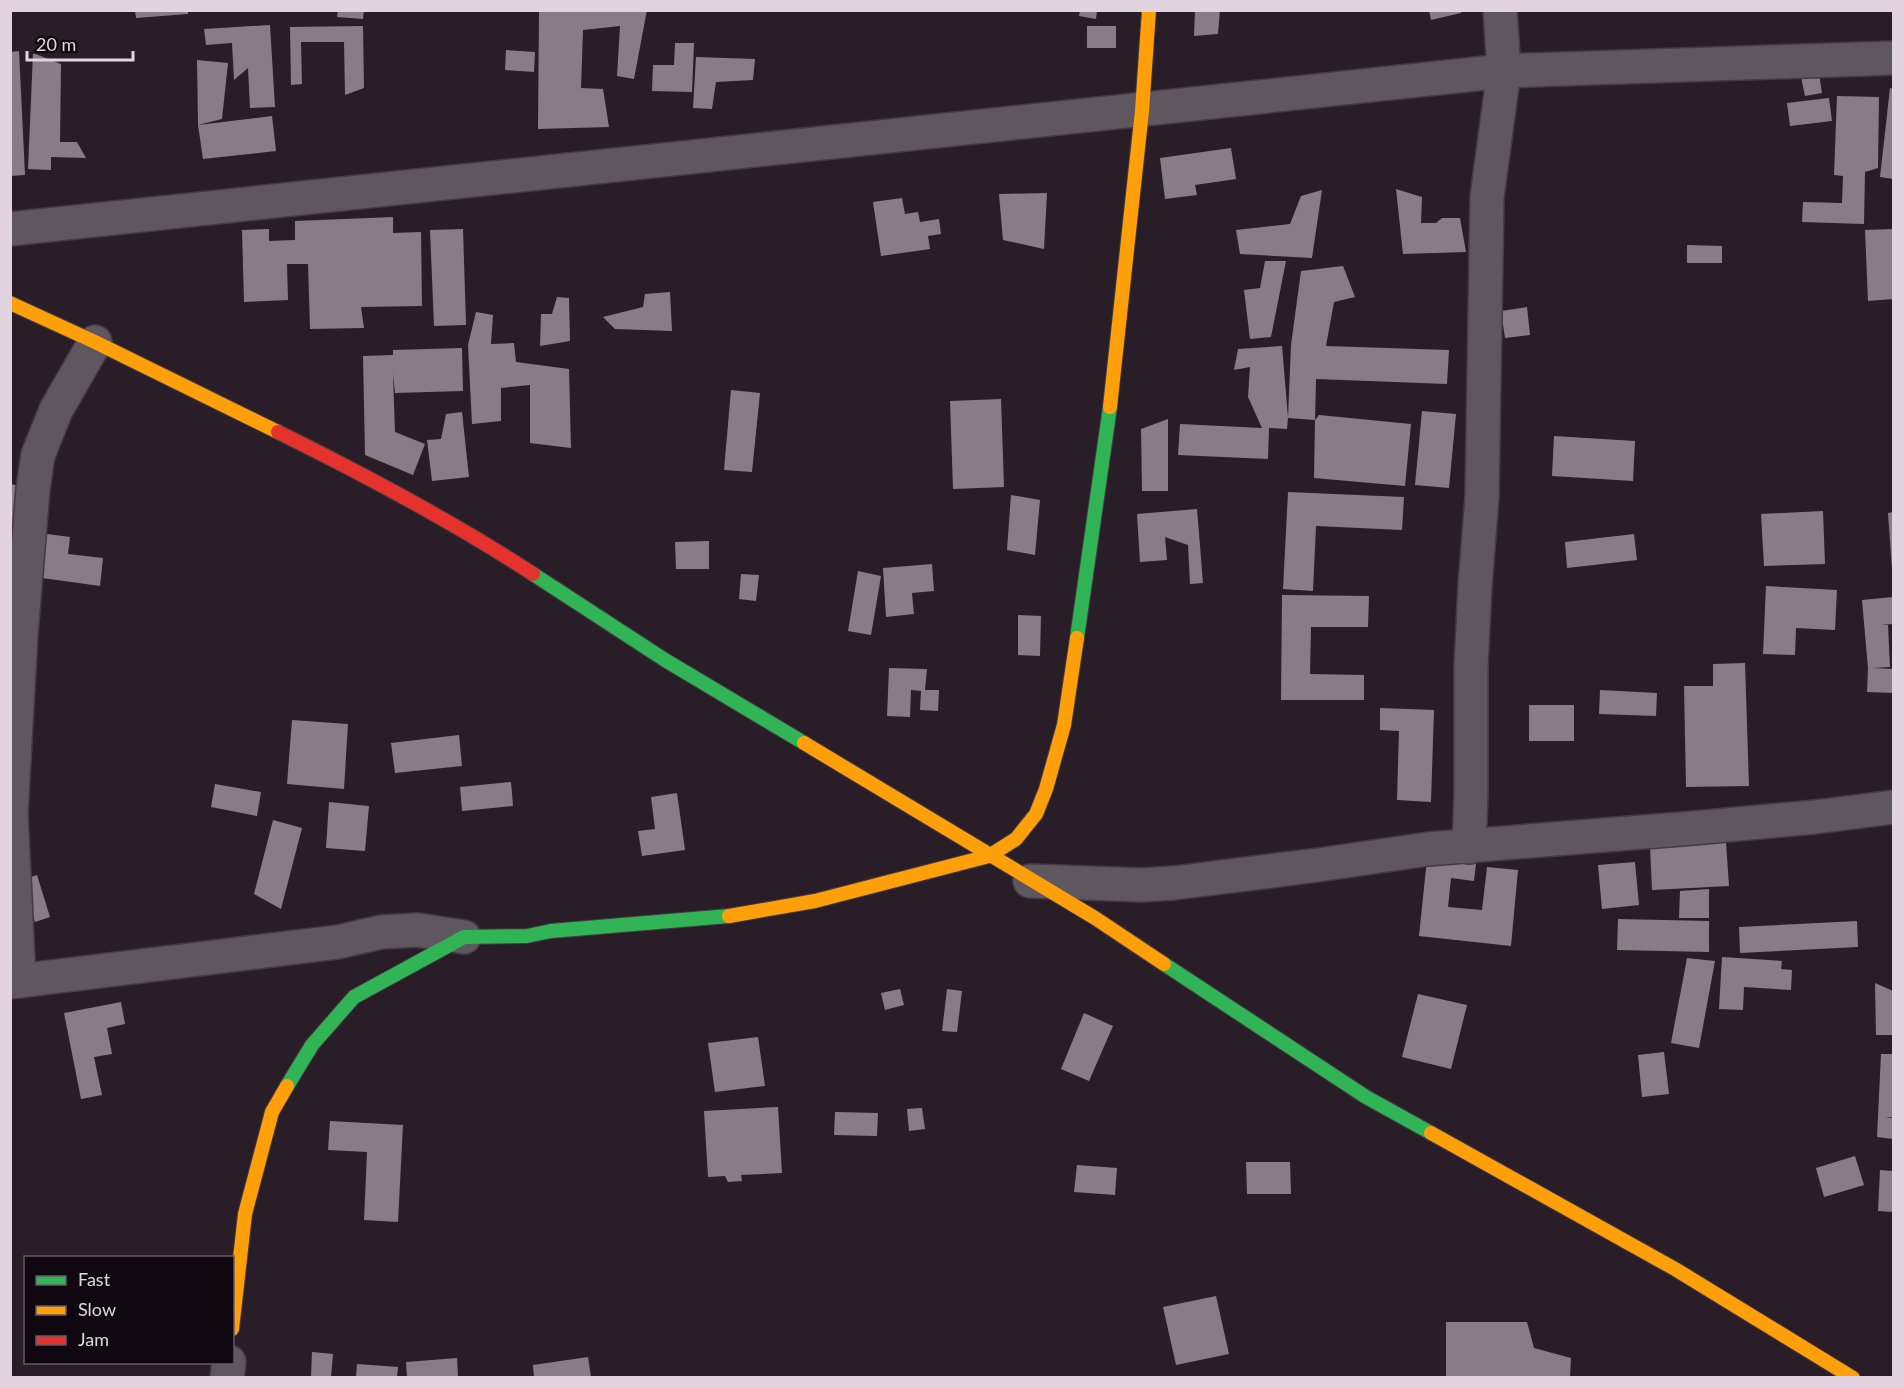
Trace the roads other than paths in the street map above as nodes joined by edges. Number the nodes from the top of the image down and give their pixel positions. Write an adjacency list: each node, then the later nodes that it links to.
1 (1149, 10): 5 (street)
2 (1500, 10): 4 (street)
3 (1893, 57): 4 (street)
4 (1504, 71): 5 (street); 10 (street)
5 (1142, 111): 6 (street); 11 (street)
6 (10, 229)
7 (10, 303): 8 (street)
8 (95, 342): 11 (street); 14 (street)
9 (1893, 807): 10 (street)
10 (1469, 847): 12 (street)
11 (990, 856): 12 (street); 13 (street)
12 (1030, 881): 16 (street)
13 (464, 937): 14 (street); 15 (street)
14 (15, 982)
15 (234, 1311)
16 (1853, 1377)

